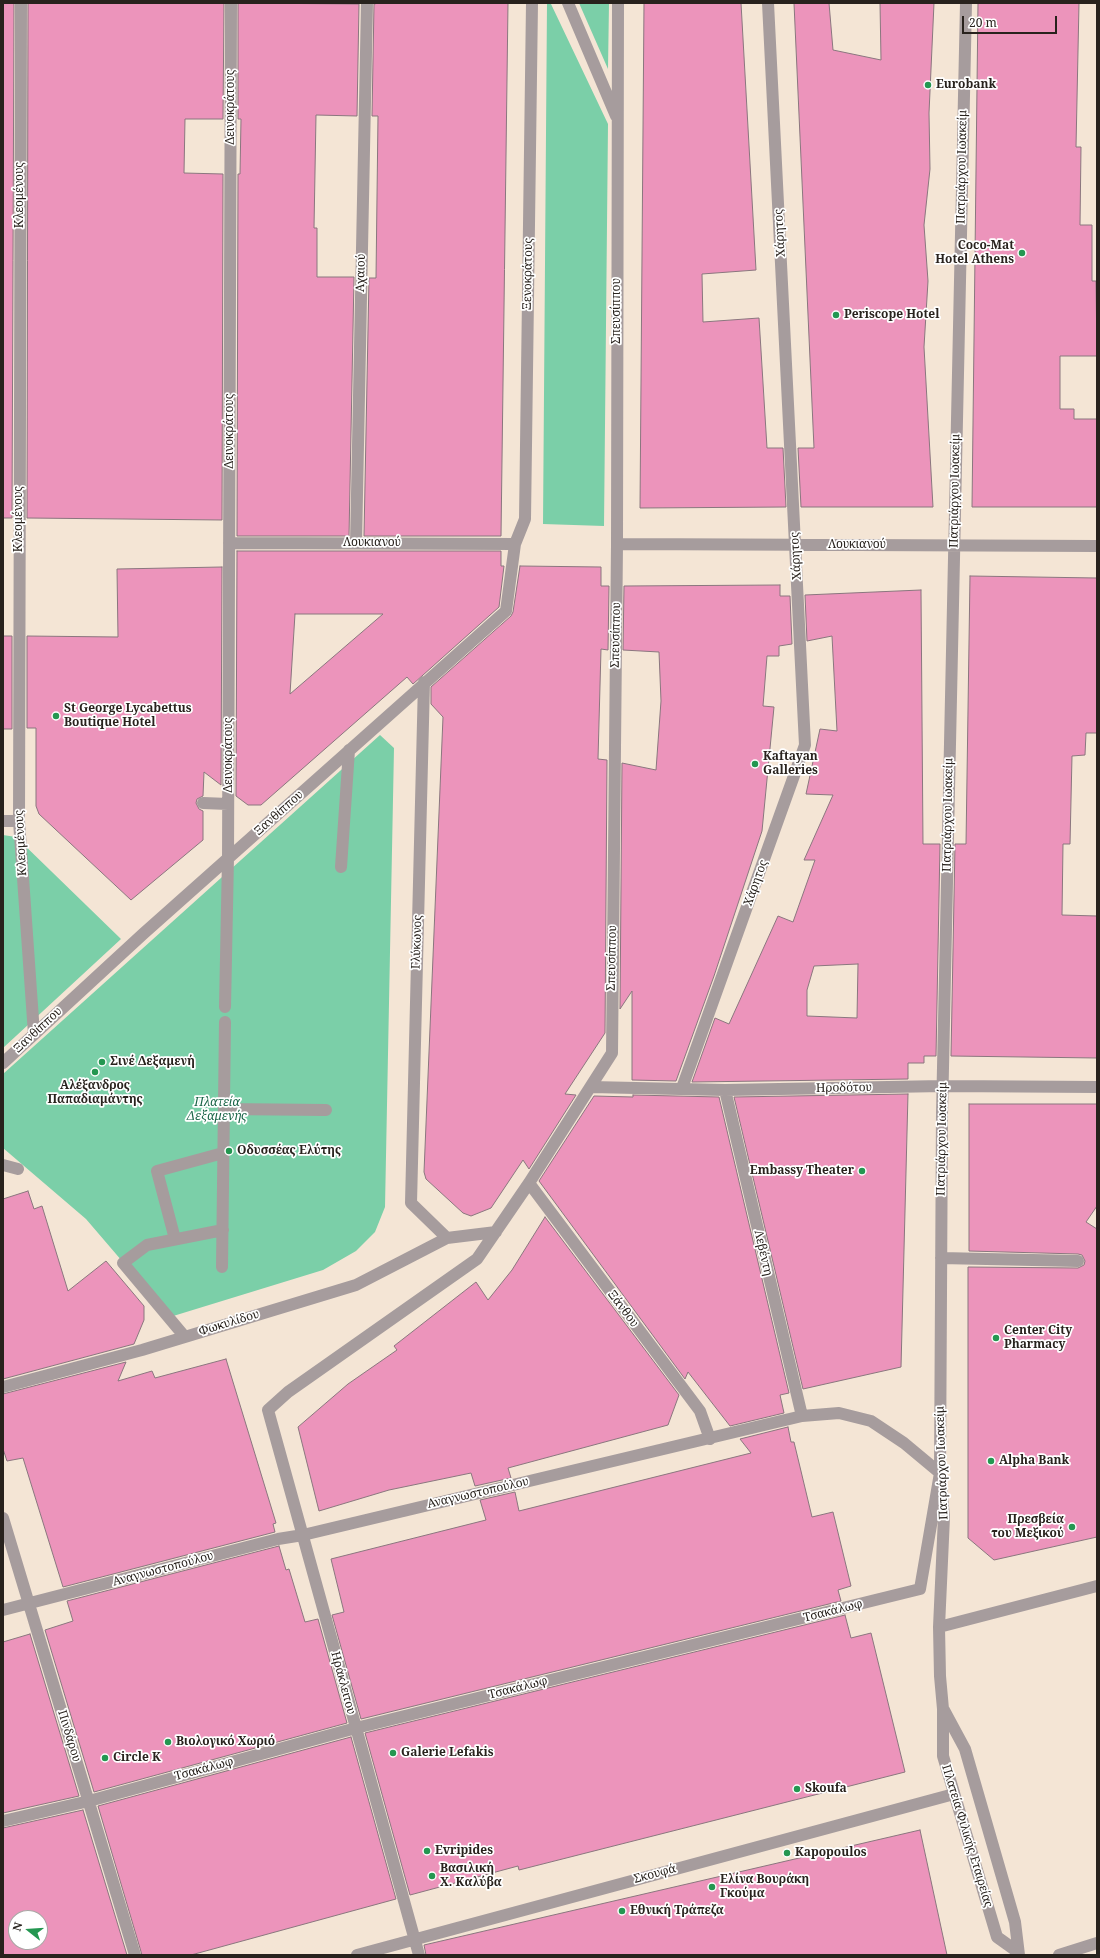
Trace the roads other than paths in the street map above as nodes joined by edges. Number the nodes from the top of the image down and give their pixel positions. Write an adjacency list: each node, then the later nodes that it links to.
1 (21, 3): 22 (street, Κλεομένους)
2 (231, 3): 10 (street, Δεινοκράτους)
3 (367, 3): 11 (street, Αχαιού)
4 (532, 3): 12 (street, Ξενοκράτους)
5 (568, 3): 9 (street)
6 (618, 3): 9 (street, Σπευσίππου)
7 (768, 3): 14 (street, Χάρητος)
8 (966, 3): 15 (street, Πατριάρχου Ιωακείμ)
9 (618, 121): 13 (street, Σπευσίππου)
10 (230, 543): 11 (street, Λουκιανού); 20 (street, Δεινοκράτους)
11 (356, 543): 12 (street, Λουκιανού)
12 (515, 544): 17 (street, Ξανθίππου)
13 (616, 544): 14 (street, Λουκιανού); 30 (street, Σπευσίππου)
14 (796, 545): 15 (street, Λουκιανού); 32 (street, Χάρητος)
15 (954, 545): 16 (street, Λουκιανού); 29 (street, Πατριάρχου Ιωακείμ)
16 (1097, 546)
17 (424, 682): 18 (street, Ξανθίππου); 42 (street, Γλύκωνος)
18 (349, 750): 23 (street, Ξανθίππου); 24 (street)
19 (203, 803): 20 (street)
20 (228, 804): 23 (street, Δεινοκράτους)
21 (3, 821): 22 (street)
22 (19, 821): 27 (street, Κλεομένους)
23 (228, 858): 25 (street, Δεινοκράτους); 27 (street, Ξανθίππου)
24 (341, 867)
25 (225, 1007)
26 (225, 1022): 34 (street)
27 (34, 1034): 28 (street, Ξανθίππου)
28 (3, 1063)
29 (943, 1086): 31 (street, Ηροδότου); 33 (street, Ηροδότου); 44 (street, Πατριάρχου Ιωακείμ)
30 (591, 1087): 32 (street, Ηροδότου); 39 (street, Σπευσίππου)
31 (1097, 1087)
32 (682, 1088): 33 (street, Ηροδότου)
33 (725, 1090): 49 (street, Λεβέντη)
34 (224, 1109): 35 (street); 36 (street)
35 (326, 1110)
36 (223, 1153): 40 (street); 43 (street)
37 (3, 1165): 38 (street)
38 (18, 1169)
39 (529, 1182): 41 (street, Σπευσίππου); 50 (street, Ξάνθου)
40 (223, 1230): 43 (street); 46 (street)
41 (496, 1232): 42 (street); 53 (street, Ηράκλειτου)
42 (448, 1238): 47 (street, Φωκυλίδου)
43 (175, 1239): 47 (street)
44 (941, 1258): 45 (street); 51 (street, Πατριάρχου Ιωακείμ)
45 (1078, 1261)
46 (222, 1267)
47 (184, 1337): 48 (street, Φωκυλίδου)
48 (3, 1387)
49 (802, 1416): 50 (street, Αναγνωστοπούλου); 51 (street, Αναγνωστοπούλου)
50 (710, 1439): 53 (street, Αναγνωστοπούλου)
51 (940, 1473): 57 (street, Πατριάρχου Ιωακείμ); 59 (street, Τσακάλωφ)
52 (3, 1518): 55 (street, Πινδάρου)
53 (303, 1535): 55 (street, Αναγνωστοπούλου); 59 (street, Ηράκλειτου)
54 (1097, 1586): 57 (street)
55 (29, 1604): 56 (street, Αναγνωστοπούλου); 61 (street, Πινδάρου)
56 (3, 1610)
57 (939, 1627): 58 (street, Πλατεία Φιλικής Εταιρείας)
58 (943, 1709): 60 (street, Πλατεία Φιλικής Εταιρείας); 65 (street, Πλατεία Φιλικής Εταιρείας)
59 (356, 1728): 61 (street, Τσακάλωφ); 63 (street, Ηράκλειτου)
60 (954, 1794): 63 (street, Σκουφά); 65 (street, Πλατεία Φιλικής Εταιρείας)
61 (88, 1801): 62 (street, Τσακάλωφ); 66 (street, Πινδάρου)
62 (3, 1821)
63 (415, 1939): 67 (street, Σκουφά); 68 (street, Ηράκλειτου)
64 (1097, 1943): 69 (street)
65 (1018, 1954)
66 (135, 1955)
67 (357, 1955)
68 (419, 1955)
69 (1058, 1955)

